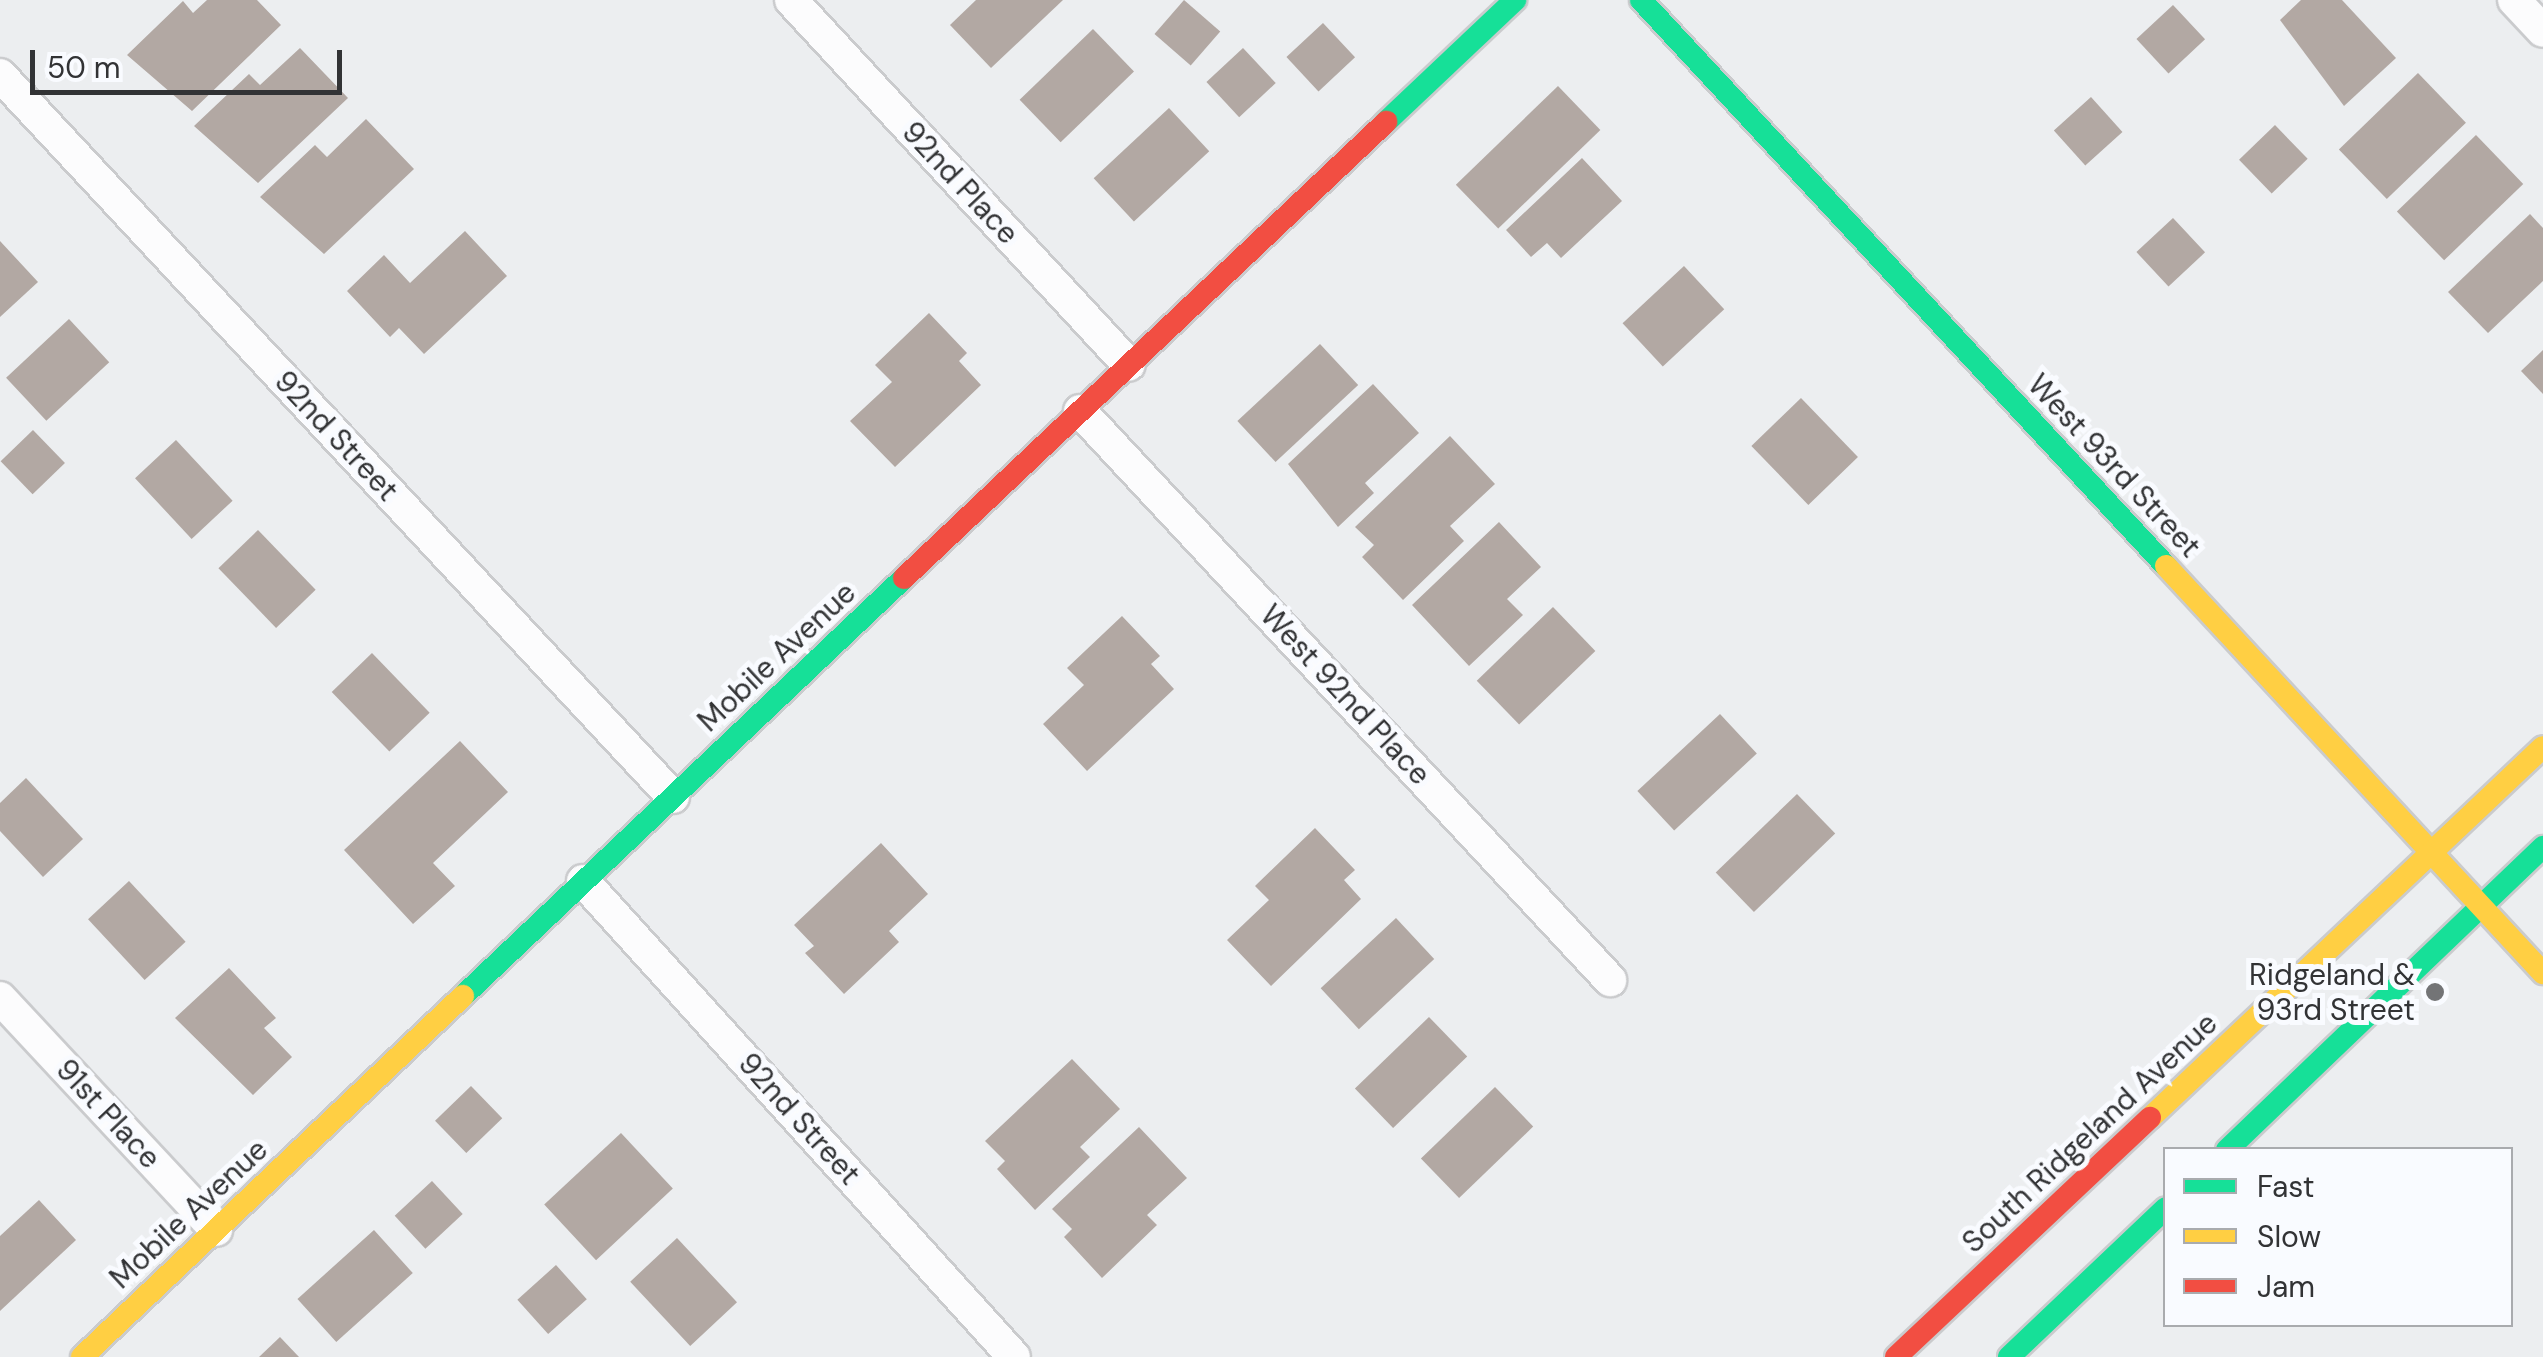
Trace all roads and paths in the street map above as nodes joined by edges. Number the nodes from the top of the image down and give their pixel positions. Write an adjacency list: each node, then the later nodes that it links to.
1 (791, 0): 7 (street, 92nd Place)
2 (1514, 0): 7 (street, Mobile Avenue)
3 (1641, 0): 12 (street, West 93rd Street)
4 (2514, 0): 5 (street)
5 (2543, 31)
6 (0, 75): 10 (street, 92nd Street)
7 (1129, 365): 8 (street, Mobile Avenue)
8 (1080, 411): 10 (street, Mobile Avenue); 16 (street, West 92nd Place)
9 (2543, 747): 12 (street, South Ridgeland Avenue)
10 (673, 797): 13 (street, Mobile Avenue)
11 (2543, 847): 14 (street)
12 (2430, 854): 14 (street, West 93rd Street); 23 (street, South Ridgeland Avenue)
13 (583, 881): 20 (street, Mobile Avenue); 22 (street, 92nd Street)
14 (2481, 906): 15 (street, West 93rd Street); 18 (street)
15 (2543, 973)
16 (1610, 980)
17 (0, 998): 20 (street, 91st Place)
18 (2230, 1147)
19 (2163, 1211): 24 (street)
20 (216, 1230): 21 (street, Mobile Avenue)
21 (82, 1357)
22 (1014, 1357)
23 (1896, 1357)
24 (2009, 1357)

